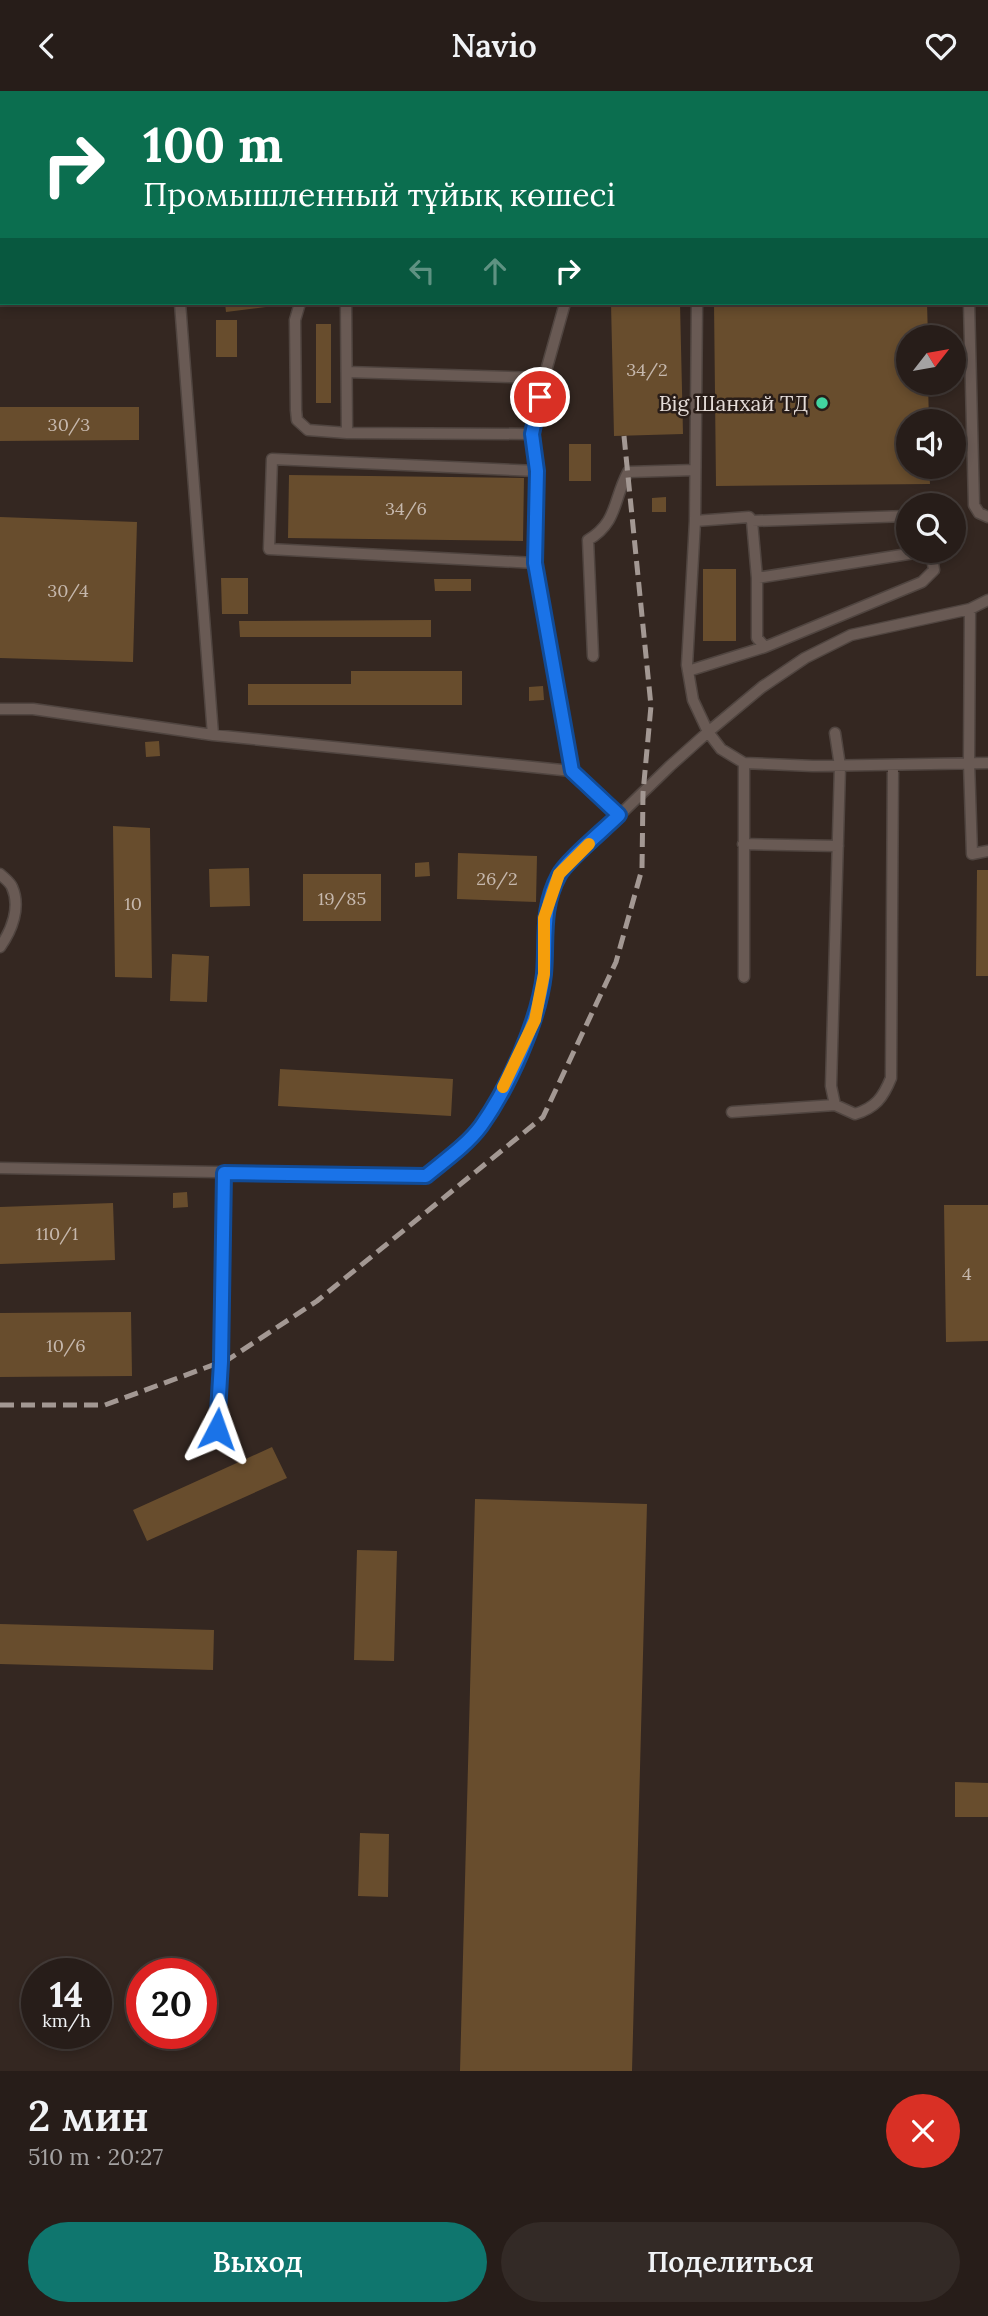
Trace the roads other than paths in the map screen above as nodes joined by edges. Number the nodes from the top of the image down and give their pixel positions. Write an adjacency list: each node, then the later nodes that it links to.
1 (180, 305): 29 (lane)
2 (299, 305): 9 (lane)
3 (346, 305): 7 (lane)
4 (564, 305): 8 (lane)
5 (697, 305): 11 (lane)
6 (969, 305): 14 (lane)
7 (347, 372): 8 (lane); 9 (lane)
8 (544, 378): 10 (lane)
9 (347, 433): 10 (lane)
10 (532, 434): 12 (lane)
11 (695, 470): 15 (lane); 24 (lane)
12 (537, 471): 18 (lane); 18 (lane)
13 (896, 516): 16 (lane)
14 (988, 517)
15 (695, 521): 16 (lane); 25 (lane)
16 (752, 521): 20 (lane)
17 (896, 556): 20 (lane)
18 (535, 563): 35 (lane)
19 (932, 563): 23 (lane)
20 (757, 578): 23 (lane)
21 (988, 600): 22 (lane)
22 (970, 609): 27 (lane); 31 (lane)
23 (765, 647): 25 (lane)
24 (593, 656)
25 (688, 671): 27 (lane)
26 (0, 709): 29 (lane)
27 (708, 732): 30 (lane); 36 (lane)
28 (835, 733): 34 (lane)
29 (214, 735): 35 (lane)
30 (744, 763): 34 (lane); 37 (lane)
31 (969, 763): 32 (lane); 33 (lane); 39 (lane)
32 (988, 763)
33 (893, 765): 34 (lane); 43 (lane)
34 (840, 766): 38 (lane)
35 (572, 771): 36 (lane)
36 (619, 815): 46 (lane)
37 (743, 844): 38 (lane); 42 (lane)
38 (838, 846): 43 (lane)
39 (988, 851)
40 (0, 874): 41 (lane)
41 (0, 947)
42 (744, 977)
43 (835, 1105): 44 (lane)
44 (732, 1112)
45 (0, 1168): 46 (lane)
46 (224, 1173): 47 (lane)
47 (217, 1429)

